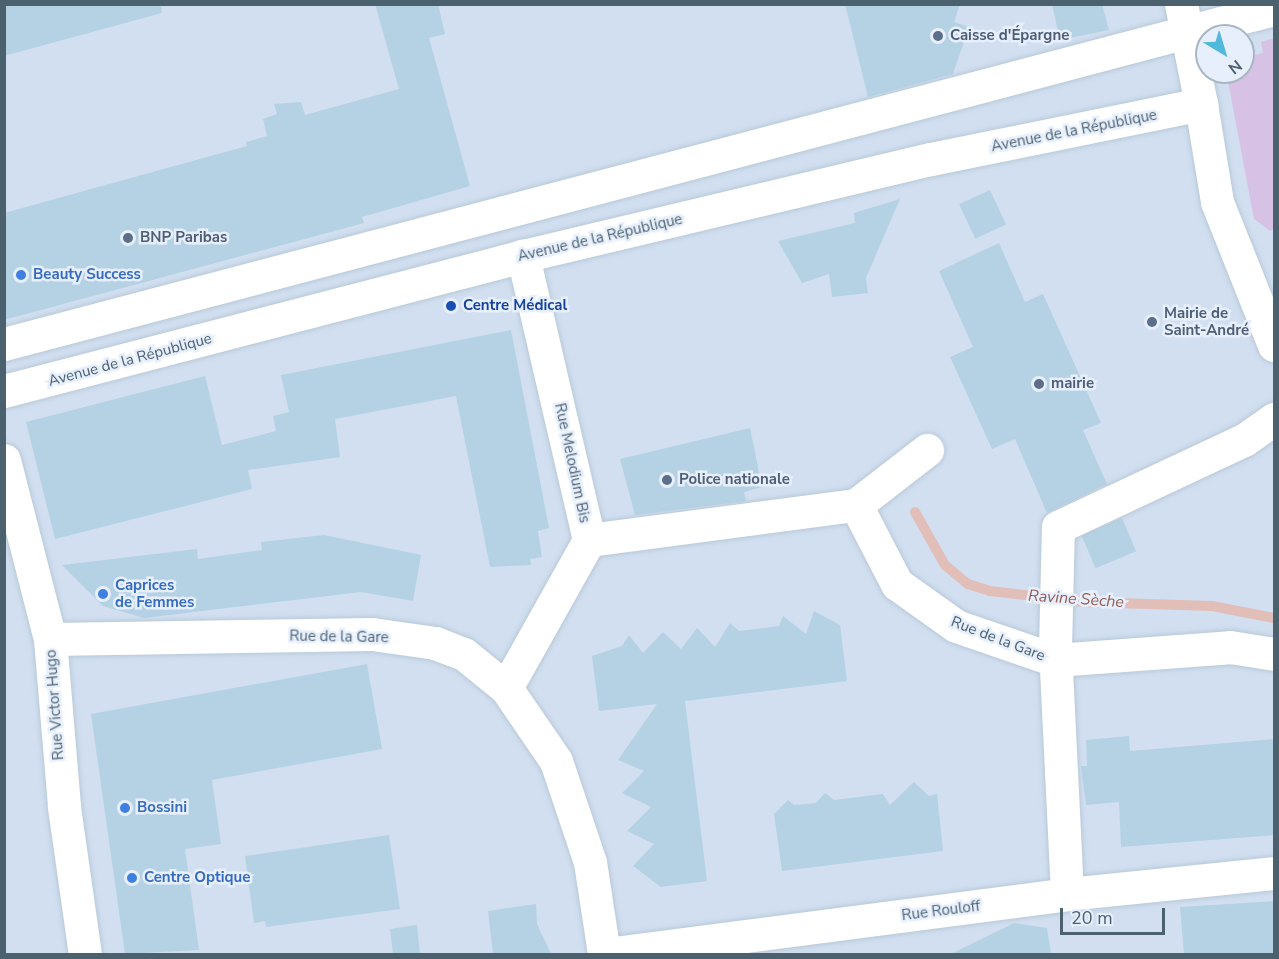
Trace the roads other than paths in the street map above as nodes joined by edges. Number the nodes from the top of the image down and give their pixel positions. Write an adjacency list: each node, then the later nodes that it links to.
1 (1275, 9): 2 (street)
2 (1185, 20): 3 (street); 5 (street)
3 (1201, 104): 4 (street, Avenue de la République); 6 (street)
4 (523, 256): 7 (street, Avenue de la République); 12 (street, Rue Melodium Bis)
5 (4, 344)
6 (1275, 345)
7 (4, 391)
8 (1275, 419): 15 (street)
9 (927, 450): 11 (street)
10 (4, 460): 13 (street, Rue Victor Hugo)
11 (856, 505): 12 (street); 15 (street, Rue de la Gare)
12 (589, 540): 17 (street, Rue Melodium Bis)
13 (50, 639): 14 (street, Rue de la Gare); 18 (street, Rue Victor Hugo)
14 (96, 639): 17 (street, Rue de la Gare); 18 (street)
15 (1055, 654): 16 (street, Rue de la Gare); 20 (street, Rue de la Gare)
16 (1275, 654)
17 (506, 688): 22 (street, Rue de la Gare)
18 (51, 691): 21 (street, Rue Victor Hugo)
19 (1275, 873): 20 (street, Rue Rouloff)
20 (1067, 894): 22 (street, Rue Rouloff)
21 (85, 954)
22 (606, 954)

